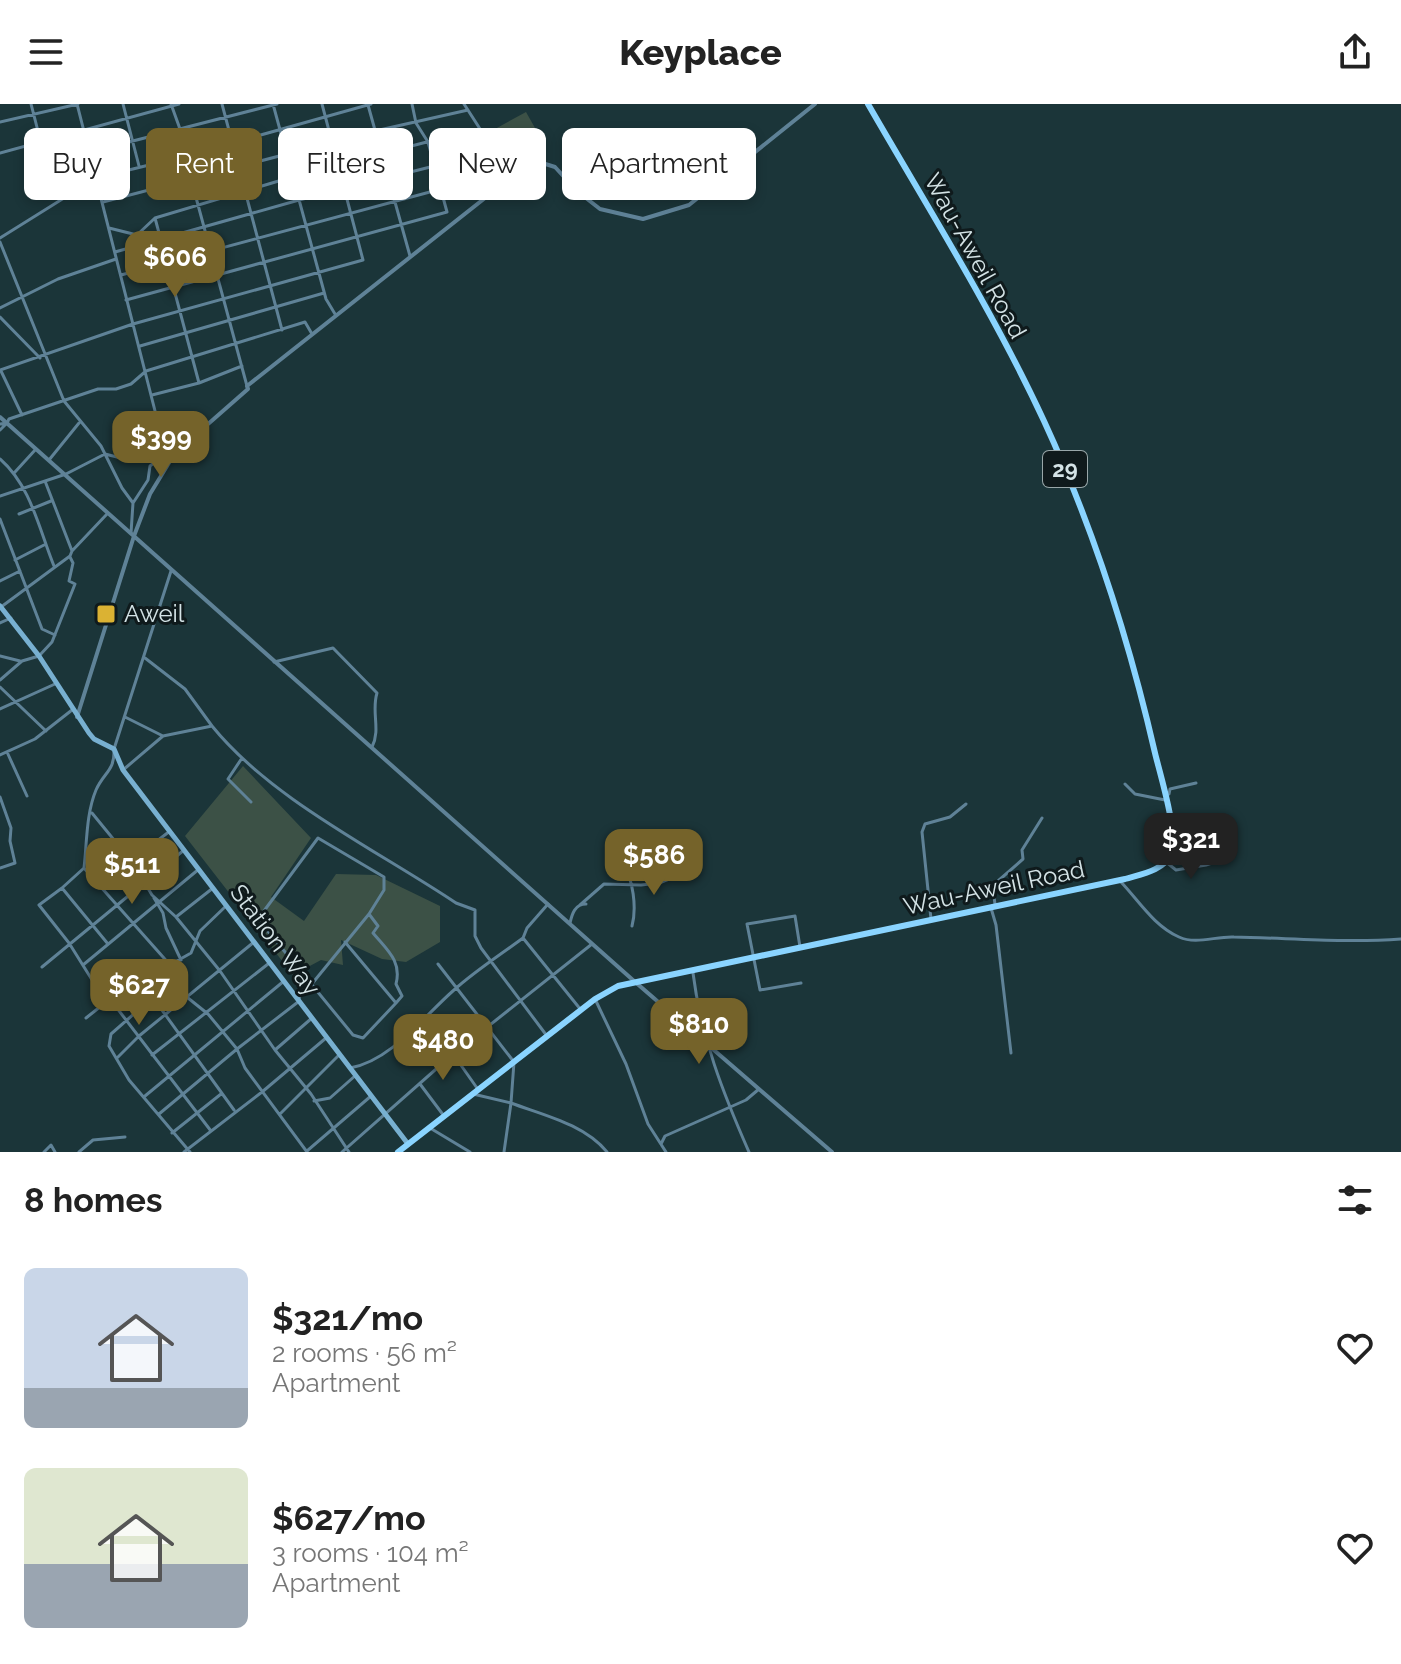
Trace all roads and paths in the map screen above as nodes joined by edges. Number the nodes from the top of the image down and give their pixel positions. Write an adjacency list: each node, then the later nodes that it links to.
1 (31, 104): 15 (street)
2 (78, 104): 15 (street); 22 (street)
3 (123, 104): 18 (street)
4 (179, 104): 13 (street)
5 (222, 104): 17 (street)
6 (274, 104): 17 (street); 27 (street)
7 (322, 104): 16 (street)
8 (369, 104): 16 (street); 30 (street)
9 (412, 104): 20 (street)
10 (464, 104): 14 (street)
11 (815, 104): 41 (street)
12 (868, 104): 169 (main road, Wau-Aweil Road / 29)
13 (171, 105): 18 (street); 24 (street)
14 (468, 110): 20 (street); 32 (street)
15 (34, 116): 19 (street); 21 (street)
16 (325, 117): 28 (street); 29 (street)
17 (225, 118): 25 (street); 26 (street)
18 (127, 119): 23 (street); 34 (street)
19 (0, 122)
20 (416, 123): 31 (street); 36 (street)
21 (37, 128)
22 (84, 128)
23 (88, 128)
24 (180, 128)
25 (184, 128)
26 (227, 128)
27 (280, 128)
28 (284, 128)
29 (328, 128)
30 (374, 128)
31 (390, 128)
32 (479, 128)
33 (146, 138): 34 (street)
34 (134, 141): 35 (street); 43 (street)
35 (130, 142)
36 (428, 142): 38 (street); 39 (street)
37 (24, 145): 40 (street)
38 (413, 146)
39 (429, 146)
40 (0, 153)
41 (546, 163)
42 (146, 165): 43 (street)
43 (139, 167): 44 (street)
44 (130, 169)
45 (146, 191): 56 (street)
46 (429, 193): 55 (street)
47 (62, 200): 68 (street)
48 (197, 200): 57 (street)
49 (214, 200): 57 (street)
50 (246, 200): 59 (street)
51 (299, 200): 59 (street); 61 (street)
52 (347, 200): 58 (street)
53 (444, 200): 62 (street)
54 (480, 200): 72 (street)
55 (395, 201): 58 (street); 62 (street)
56 (103, 202): 64 (street)
57 (198, 205): 60 (street); 63 (street)
58 (351, 212): 61 (street); 65 (street)
59 (250, 214): 63 (street); 66 (street)
60 (155, 218): 64 (street); 67 (street)
61 (306, 225): 66 (street); 69 (street)
62 (402, 225): 65 (street); 72 (street)
63 (204, 227): 67 (street); 70 (street)
64 (109, 228): 71 (street)
65 (357, 237): 69 (street); 76 (street)
66 (256, 238): 70 (street); 74 (street)
67 (161, 239): 71 (street); 75 (street)
68 (0, 240): 82 (street)
69 (311, 248): 74 (street); 76 (street)
70 (211, 251): 75 (street); 77 (street)
71 (115, 252): 73 (street)
72 (410, 256): 88 (street)
73 (116, 259): 78 (street); 82 (street)
74 (262, 261): 77 (street); 79 (street)
75 (166, 262): 78 (street); 80 (street)
76 (318, 271): 79 (street); 81 (street)
77 (217, 274): 80 (street); 83 (street)
78 (121, 275): 84 (street)
79 (268, 285): 83 (street); 86 (street)
80 (172, 286): 84 (street); 87 (street)
81 (324, 293): 86 (street); 88 (street)
82 (22, 298): 85 (street); 97 (street)
83 (224, 298): 87 (street); 90 (street)
84 (126, 300): 91 (street)
85 (0, 308)
86 (275, 308): 90 (street); 92 (street)
87 (178, 310): 91 (street); 93 (street)
88 (336, 315): 94 (street)
89 (0, 317): 97 (street)
90 (230, 320): 93 (street); 95 (street)
91 (133, 324): 96 (street); 97 (street)
92 (282, 330): 94 (street); 95 (street)
93 (184, 333): 96 (street); 98 (street)
94 (312, 334): 103 (street)
95 (236, 344): 98 (street); 99 (street)
96 (139, 346): 101 (street)
97 (42, 357): 100 (street); 105 (street)
98 (191, 357): 101 (street); 102 (street)
99 (242, 366): 102 (street); 103 (street)
100 (0, 370): 106 (street)
101 (146, 371): 104 (street); 105 (street)
102 (199, 383): 104 (street)
103 (247, 386): 118 (street)
104 (152, 395): 112 (street)
105 (64, 401): 106 (street); 109 (street)
106 (22, 415): 108 (street)
107 (0, 417): 108 (street)
108 (7, 423): 110 (street); 111 (street); 113 (street)
109 (80, 423): 115 (street); 117 (street)
110 (0, 424)
111 (0, 430)
112 (162, 445): 118 (street); 125 (street)
113 (36, 449): 117 (street); 119 (street)
114 (141, 451): 115 (street)
115 (105, 454): 120 (street); 125 (street)
116 (0, 459): 119 (street)
117 (49, 460): 120 (street)
118 (168, 462): 130 (street)
119 (15, 472): 122 (street)
120 (66, 474): 121 (street); 128 (street)
121 (45, 481): 122 (street); 124 (street)
122 (24, 488): 123 (street); 126 (street)
123 (0, 496)
124 (51, 501): 126 (street); 132 (street)
125 (133, 503): 130 (street)
126 (32, 508): 127 (street); 131 (street)
127 (19, 514)
128 (107, 514): 130 (street); 132 (street)
129 (0, 519): 133 (street)
130 (132, 534): 136 (street); 155 (street)
131 (46, 545): 133 (street); 134 (street)
132 (71, 553): 134 (street); 142 (street)
133 (15, 560): 135 (street)
134 (54, 566): 138 (street)
135 (20, 571): 137 (street); 138 (street)
136 (171, 571): 145 (street); 147 (street)
137 (0, 581)
138 (26, 588): 139 (street); 142 (street)
139 (1, 606): 140 (main road, Station Way)
140 (11, 618): 141 (street); 144 (main road, Station Way)
141 (0, 623)
142 (56, 636): 144 (street)
143 (0, 656): 146 (street)
144 (39, 656): 146 (street); 149 (main road, Station Way)
145 (144, 658): 154 (street); 156 (street)
146 (22, 661): 148 (street)
147 (274, 662): 159 (street); 159 (street)
148 (0, 680)
149 (57, 683): 151 (street); 153 (main road, Station Way)
150 (0, 687): 151 (street)
151 (14, 703): 152 (street); 157 (street)
152 (0, 709)
153 (72, 710): 155 (main road, Station Way); 157 (street)
154 (125, 717): 158 (street); 160 (street)
155 (77, 718): 160 (main road, Station Way)
156 (212, 726): 158 (street); 163 (street)
157 (46, 731): 161 (street)
158 (163, 736): 164 (street)
159 (372, 747): 192 (street)
160 (114, 749): 164 (main road, Station Way); 173 (street)
161 (7, 752): 162 (street); 167 (street)
162 (0, 755)
163 (242, 758): 170 (street); 217 (street)
164 (123, 770): 175 (main road, Station Way)
165 (1196, 783): 169 (street)
166 (1125, 784): 169 (street)
167 (27, 796)
168 (0, 797): 172 (street)
169 (1166, 800): 179 (main road, Wau-Aweil Road / 29)
170 (251, 802)
171 (966, 804): 200 (street)
172 (2, 810): 181 (street)
173 (92, 813): 178 (street); 182 (street)
174 (1042, 818): 197 (street)
175 (170, 831): 176 (main road, Station Way); 178 (street)
176 (184, 849): 183 (main road, Station Way); 186 (street)
177 (1224, 859): 179 (street)
178 (132, 862): 186 (street); 187 (street)
179 (1166, 862): 185 (main road, Wau-Aweil Road)
180 (623, 863): 188 (street)
181 (0, 868)
182 (84, 868): 187 (street); 189 (street)
183 (199, 869): 190 (main road, Station Way); 191 (street)
184 (674, 877): 188 (street)
185 (1118, 880): 197 (main road, Wau-Aweil Road); 206 (street)
186 (145, 883): 191 (street); 194 (street)
187 (101, 884): 194 (street)
188 (631, 884): 195 (street); 204 (street)
189 (62, 888): 203 (street); 210 (street)
190 (213, 888): 196 (main road, Station Way); 199 (street)
191 (160, 903): 199 (street); 202 (street); 215 (street)
192 (548, 903): 201 (street); 205 (street)
193 (586, 904): 195 (street)
194 (118, 905): 202 (street); 203 (street)
195 (580, 905): 201 (street)
196 (226, 906): 207 (street); 208 (main road, Station Way)
197 (993, 907): 200 (main road, Wau-Aweil Road); 257 (street)
198 (369, 914): 209 (street); 229 (street); 238 (street)
199 (176, 917): 207 (street)
200 (931, 920): 213 (main road, Wau-Aweil Road)
201 (570, 923): 212 (street)
202 (134, 924): 211 (street); 220 (street)
203 (93, 925): 210 (street); 211 (street)
204 (632, 926)
205 (523, 938): 217 (street); 224 (street)
206 (1401, 939)
207 (196, 940): 215 (street); 223 (street)
208 (254, 942): 216 (main road, Station Way); 223 (street)
209 (345, 942): 229 (street); 238 (street)
210 (69, 943): 219 (street); 221 (street)
211 (108, 944): 219 (street)
212 (592, 944): 224 (street); 227 (street)
213 (800, 947): 214 (main road, Wau-Aweil Road); 214 (street)
214 (753, 956): 222 (main road, Wau-Aweil Road); 228 (street)
215 (181, 960): 220 (street)
216 (270, 962): 226 (main road, Station Way); 231 (street)
217 (491, 962): 230 (street); 236 (street)
218 (438, 964): 230 (street)
219 (83, 965): 234 (street)
220 (171, 966): 225 (street); 233 (street)
221 (42, 967)
222 (693, 969): 227 (main road, Wau-Aweil Road); 254 (street)
223 (220, 971): 231 (street); 233 (street)
224 (553, 975): 236 (street); 239 (street)
225 (141, 981): 232 (street); 234 (street)
226 (284, 981): 237 (main road, Station Way); 240 (street)
227 (634, 981): 235 (main road, Wau-Aweil Road); 254 (street)
228 (801, 983)
229 (311, 985): 237 (street); 238 (street)
230 (456, 988): 246 (street); 247 (street)
231 (234, 993): 240 (street); 241 (street)
232 (152, 998): 242 (street); 245 (street)
233 (188, 998): 241 (street); 242 (street)
234 (110, 999): 243 (street); 245 (street)
235 (595, 999): 239 (main road, Wau-Aweil Road); 293 (street)
236 (521, 1000): 247 (street); 252 (street)
237 (298, 1002): 244 (main road, Station Way); 248 (street)
238 (396, 1003)
239 (581, 1010): 252 (main road, Wau-Aweil Road)
240 (248, 1011): 248 (street); 249 (street)
241 (208, 1014): 249 (street); 250 (street)
242 (165, 1015): 250 (street); 251 (street)
243 (86, 1018)
244 (312, 1018): 253 (main road, Station Way); 256 (street)
245 (126, 1020): 251 (street); 262 (street)
246 (415, 1026): 261 (street); 265 (street)
247 (486, 1029): 261 (street); 263 (street)
248 (262, 1030): 255 (street); 256 (street)
249 (222, 1031): 255 (street); 258 (street)
250 (180, 1035): 258 (street); 260 (street)
251 (139, 1036): 260 (street); 262 (street)
252 (547, 1036): 263 (main road, Wau-Aweil Road)
253 (326, 1038): 259 (main road, Station Way); 264 (street)
254 (706, 1041): 271 (street); 280 (street)
255 (237, 1049): 266 (street); 272 (street)
256 (275, 1050): 264 (street)
257 (1011, 1053)
258 (195, 1054): 266 (street); 268 (street)
259 (340, 1054): 265 (main road, Station Way); 270 (street)
260 (152, 1055): 268 (street)
261 (452, 1055): 269 (street); 273 (street)
262 (118, 1057): 276 (street)
263 (514, 1062): 273 (main road, Wau-Aweil Road); 279 (street)
264 (290, 1068): 270 (street); 272 (street)
265 (350, 1068): 267 (main road, Station Way)
266 (208, 1073): 274 (street); 275 (street)
267 (356, 1075): 277 (main road, Station Way); 278 (street)
268 (168, 1076): 274 (street); 276 (street)
269 (420, 1084): 285 (street); 286 (street)
270 (306, 1088): 278 (street); 284 (street)
271 (759, 1089): 280 (street); 295 (street)
272 (262, 1092): 282 (street); 284 (street)
273 (476, 1092): 279 (street); 286 (main road, Wau-Aweil Road)
274 (182, 1093): 281 (street); 283 (street)
275 (221, 1094): 281 (street); 282 (street)
276 (145, 1096): 283 (street)
277 (371, 1096): 285 (main road, Station Way); 287 (street)
278 (314, 1101): 287 (street)
279 (511, 1103): 305 (street); 306 (street)
280 (729, 1108): 293 (street); 308 (street)
281 (197, 1112): 289 (street); 290 (street)
282 (235, 1112): 289 (street)
283 (159, 1114): 290 (street)
284 (280, 1114): 300 (street)
285 (384, 1115): 292 (main road, Station Way); 294 (street)
286 (444, 1116): 288 (main road, Wau-Aweil Road)
287 (334, 1127): 294 (street); 300 (street)
288 (430, 1128): 292 (main road, Wau-Aweil Road); 304 (street)
289 (211, 1131): 296 (street)
290 (172, 1133): 296 (street)
291 (125, 1137): 299 (street)
292 (408, 1144): 302 (main road, Wau-Aweil Road); 303 (street)
293 (661, 1144): 307 (street)
294 (348, 1150): 301 (street)
295 (830, 1150): 309 (street)
296 (187, 1151)
297 (44, 1152): 298 (street)
298 (55, 1152)
299 (79, 1152)
300 (306, 1152)
301 (342, 1152)
302 (398, 1152)
303 (413, 1152)
304 (470, 1152)
305 (504, 1152)
306 (607, 1152)
307 (666, 1152)
308 (749, 1152)
309 (818, 1152)

